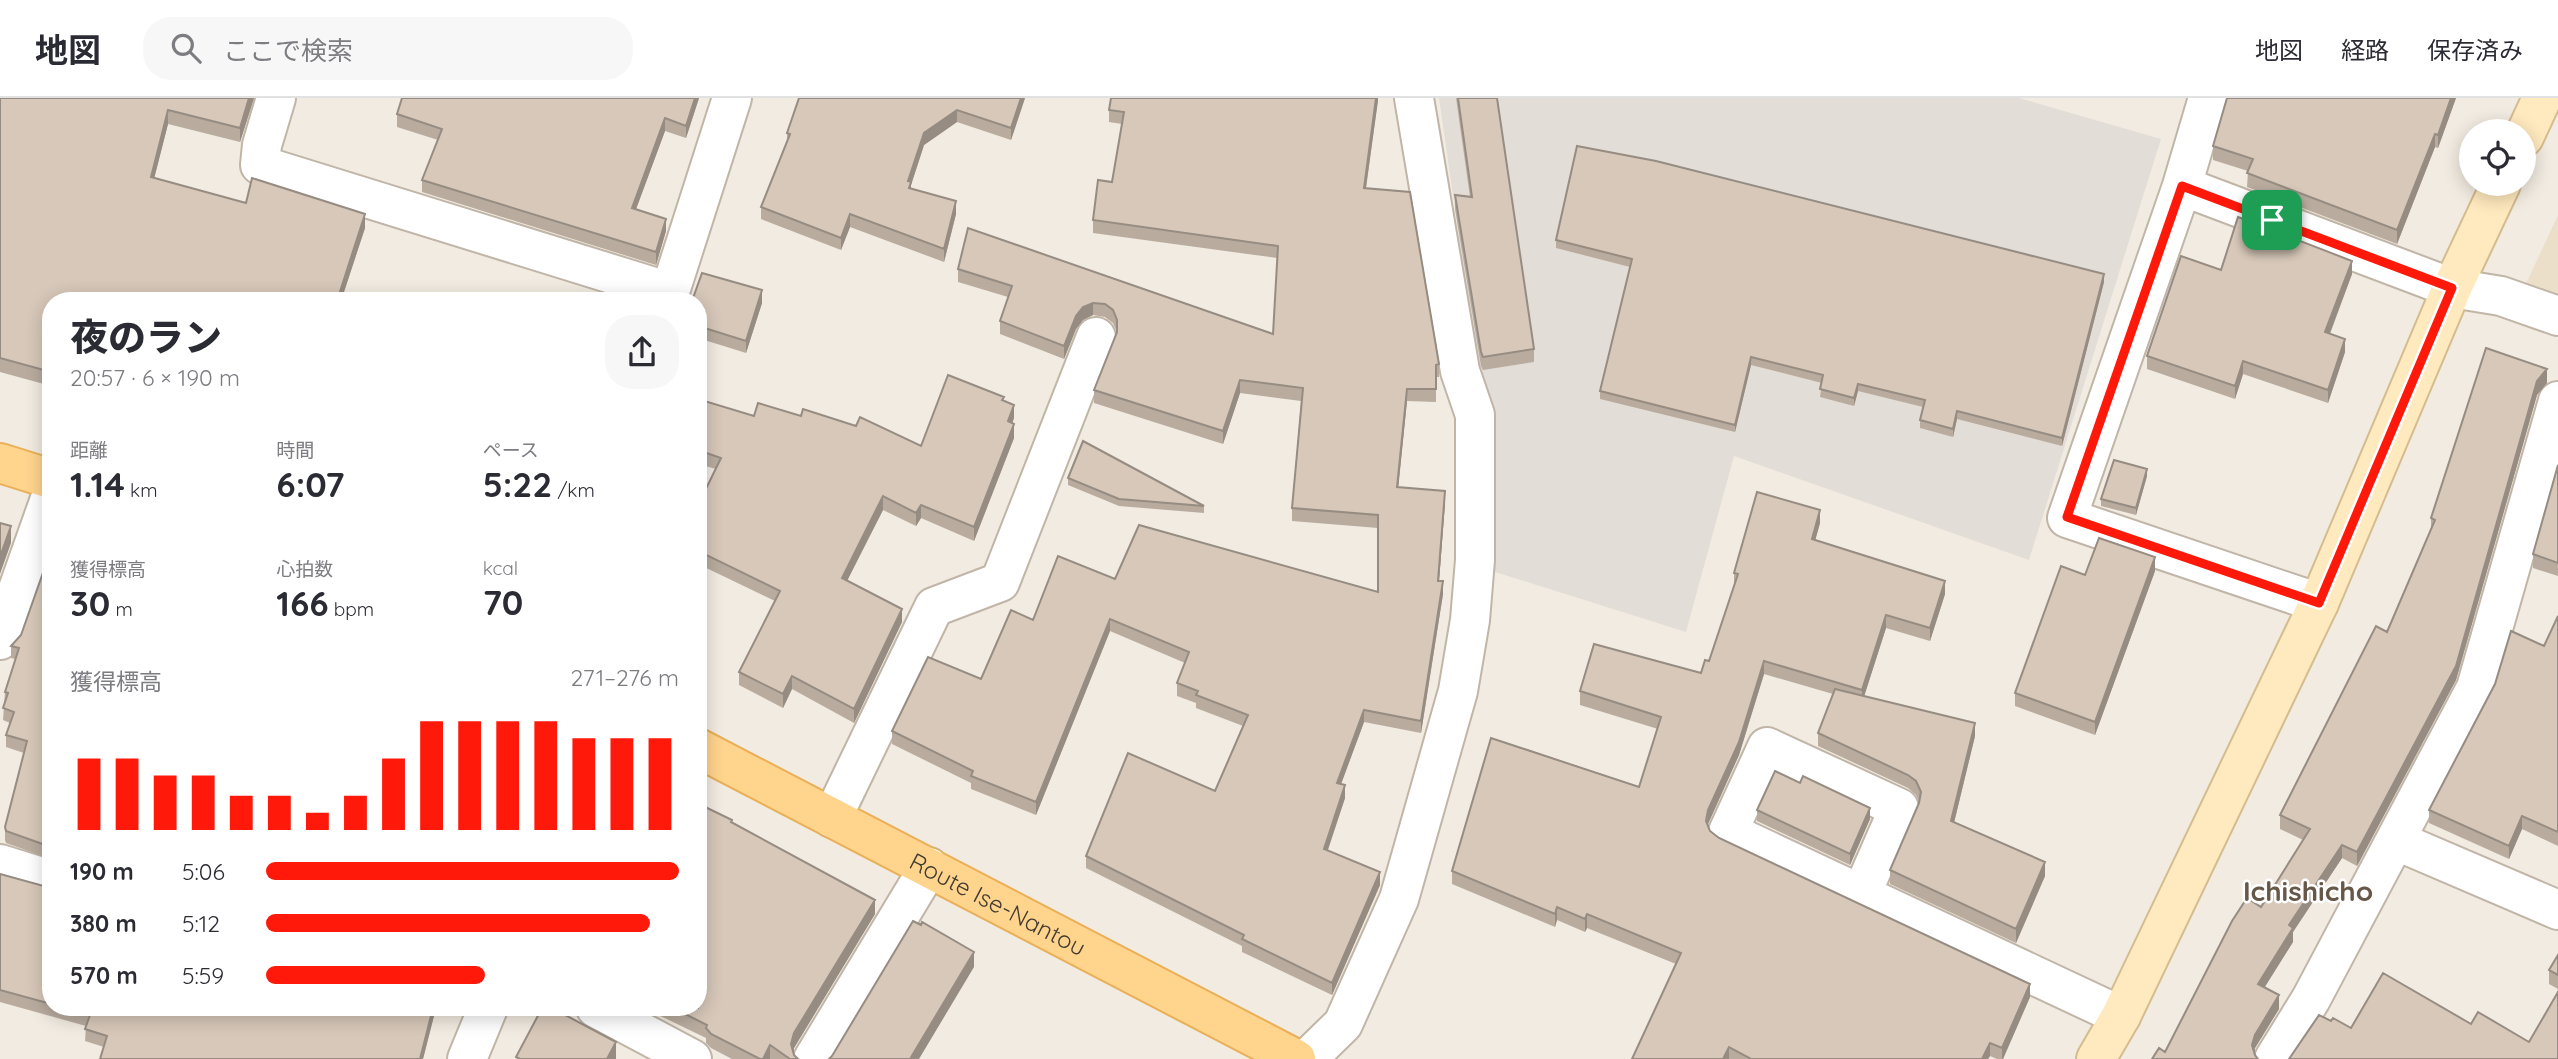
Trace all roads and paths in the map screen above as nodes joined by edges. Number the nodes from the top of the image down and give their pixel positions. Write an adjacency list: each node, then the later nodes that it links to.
1 (276, 98): 10 (street)
2 (732, 98): 11 (street)
3 (1414, 98): 35 (street)
4 (2208, 98): 7 (street)
5 (2542, 98): 6 (street)
6 (2532, 119)
7 (2182, 186): 9 (street); 18 (street)
8 (2495, 196): 9 (street)
9 (2452, 288): 12 (street); 18 (street)
10 (657, 292)
11 (670, 292)
12 (2558, 316)
13 (1096, 337): 21 (street)
14 (2558, 401): 22 (street)
15 (0, 463): 16 (main road)
16 (42, 476)
17 (42, 521): 19 (street)
18 (2319, 603): 30 (street)
19 (0, 640)
20 (707, 753): 21 (main road, Route Ise-Nantou)
21 (832, 818): 24 (main road, Route Ise-Nantou)
22 (2397, 841): 27 (street); 37 (street)
23 (0, 864): 25 (street)
24 (929, 867): 33 (street); 34 (main road, Route Ise-Nantou)
25 (42, 877)
26 (1861, 895): 30 (street)
27 (2558, 910)
28 (485, 1016): 31 (street)
29 (611, 1016): 32 (street)
30 (2120, 1016): 36 (street)
31 (467, 1059)
32 (692, 1059)
33 (813, 1059)
34 (1296, 1059)
35 (1307, 1059)
36 (2096, 1059)
37 (2274, 1059)

